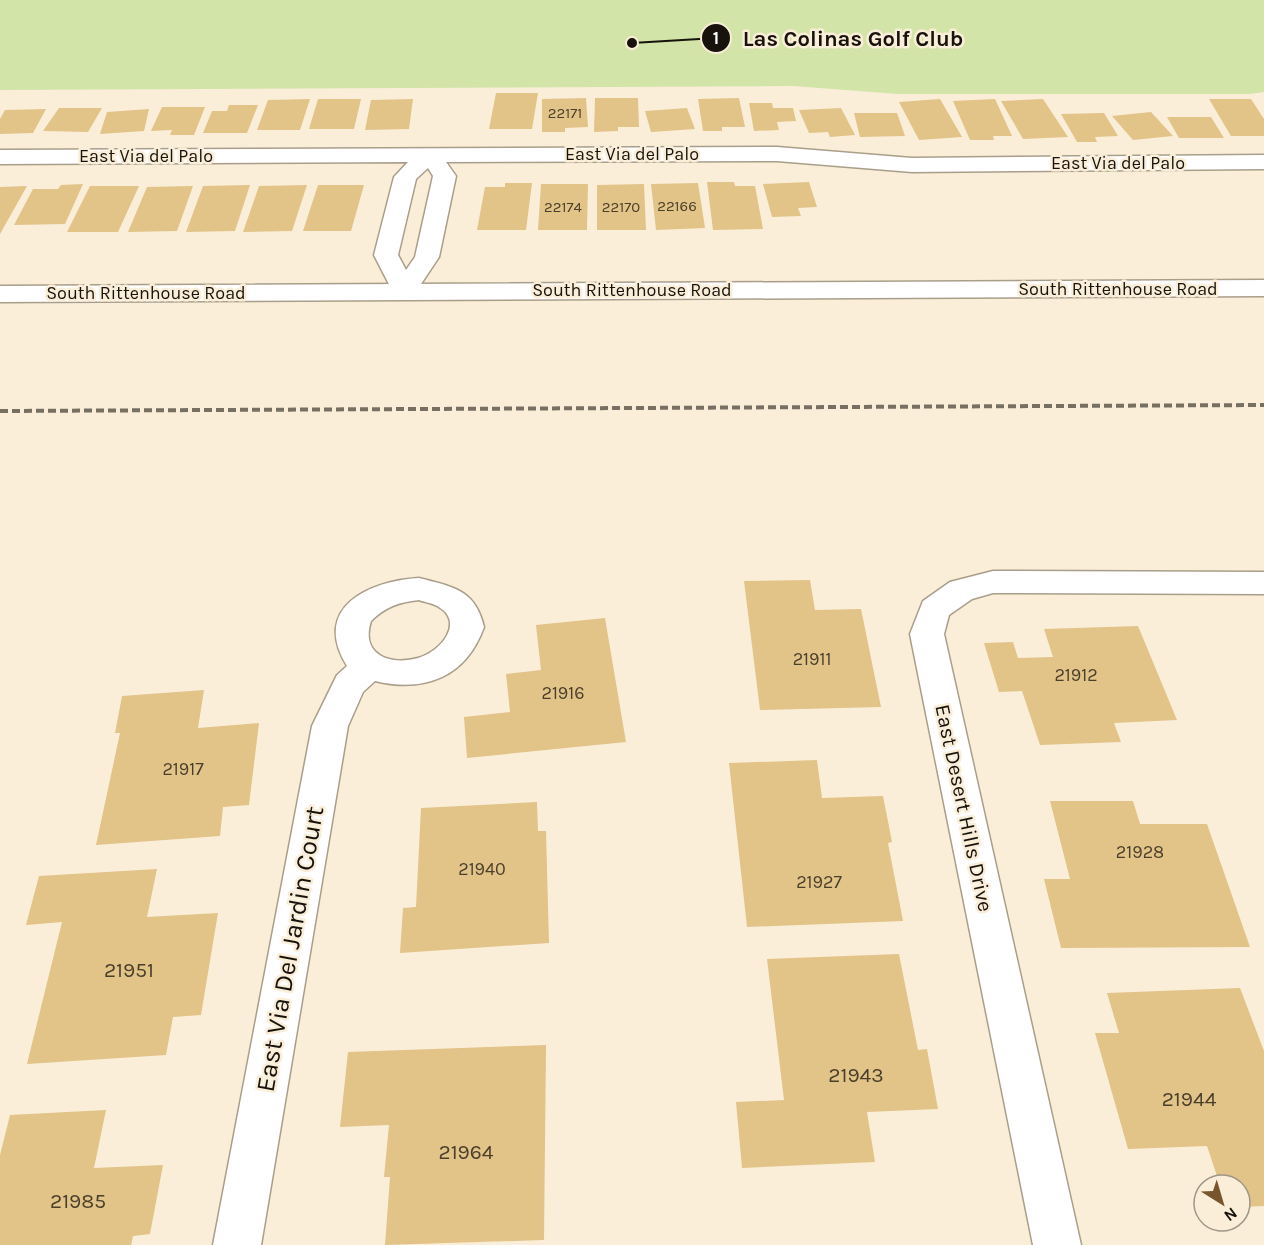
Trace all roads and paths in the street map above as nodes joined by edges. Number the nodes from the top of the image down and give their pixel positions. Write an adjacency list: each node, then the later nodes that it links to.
1 (429, 155): 2 (street, East Via del Palo); 3 (street, East Via del Palo); 5 (street); 5 (street)
2 (0, 157)
3 (1264, 162)
4 (1264, 288): 5 (street, South Rittenhouse Road)
5 (404, 291): 6 (street, South Rittenhouse Road)
6 (0, 294)
7 (1264, 583): 10 (street, East Desert Hills Drive)
8 (369, 666): 9 (street, East Via Del Jardin Court)
9 (237, 1245)
10 (1058, 1245)

